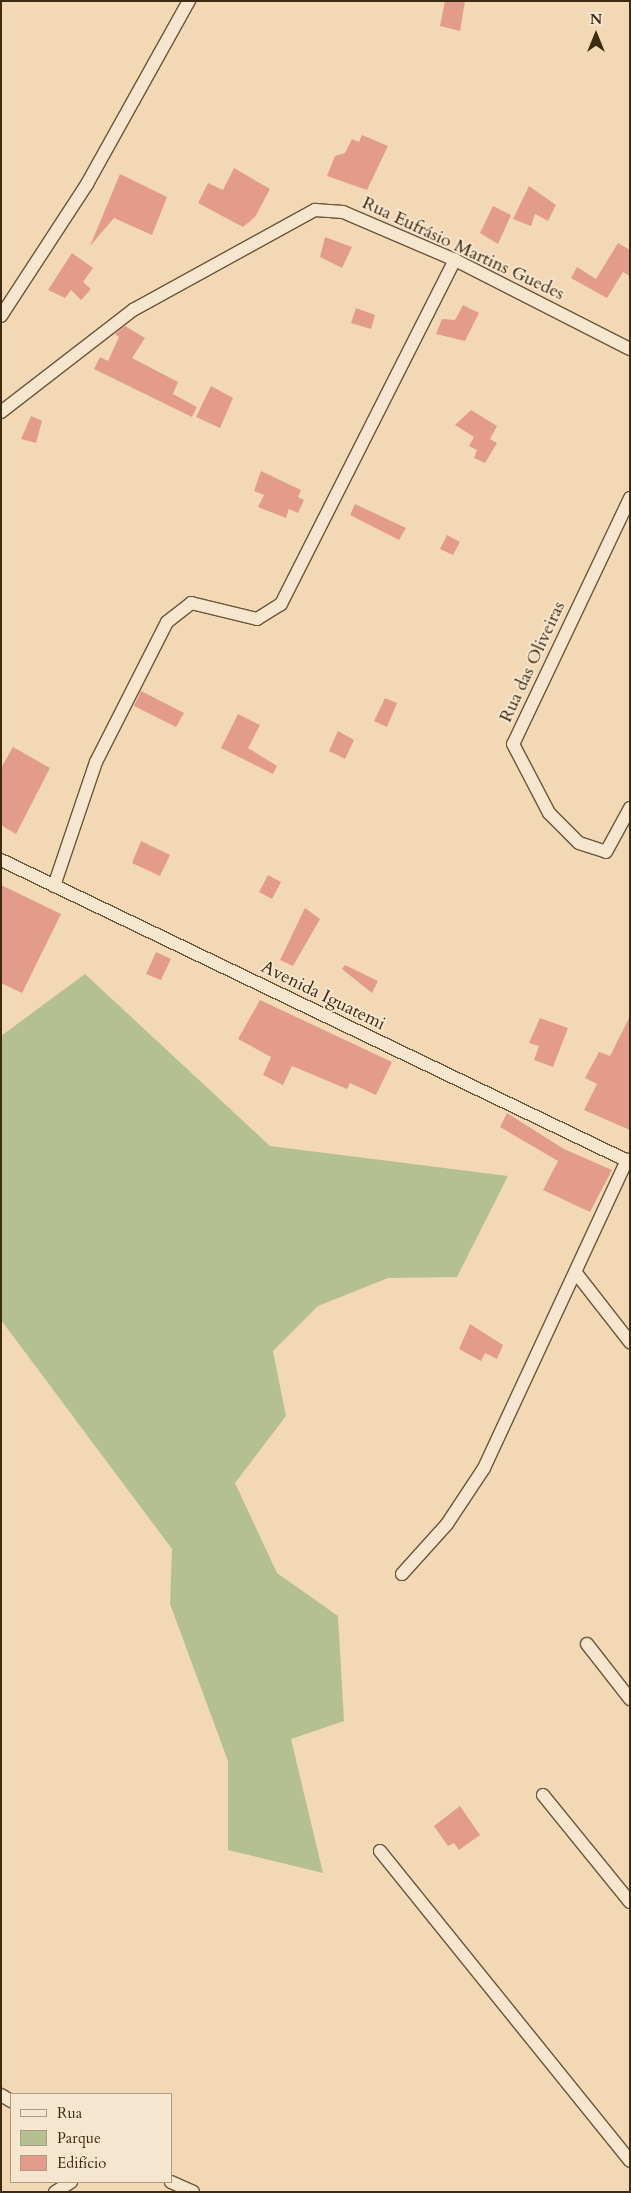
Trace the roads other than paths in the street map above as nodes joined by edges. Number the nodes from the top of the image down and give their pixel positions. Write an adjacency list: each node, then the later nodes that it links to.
1 (189, 1): 3 (street)
2 (455, 260): 4 (street, Rua Eufrásio Martins Guedes); 5 (street, Rua Eufrásio Martins Guedes); 9 (street)
3 (1, 316)
4 (630, 349)
5 (1, 412)
6 (630, 498): 7 (street, Rua das Oliveiras)
7 (630, 808)
8 (1, 860): 9 (street, Avenida Iguatemi)
9 (54, 886): 10 (street, Avenida Iguatemi)
10 (628, 1161): 11 (street)
11 (576, 1273): 12 (street); 13 (street)
12 (630, 1342)
13 (402, 1574)
14 (587, 1644): 15 (street)
15 (630, 1699)
16 (542, 1794): 18 (street)
17 (380, 1851): 19 (street)
18 (630, 1902)
19 (630, 2161)
20 (172, 2182): 23 (street)
21 (69, 2183): 22 (street)
22 (55, 2192)
23 (193, 2192)

